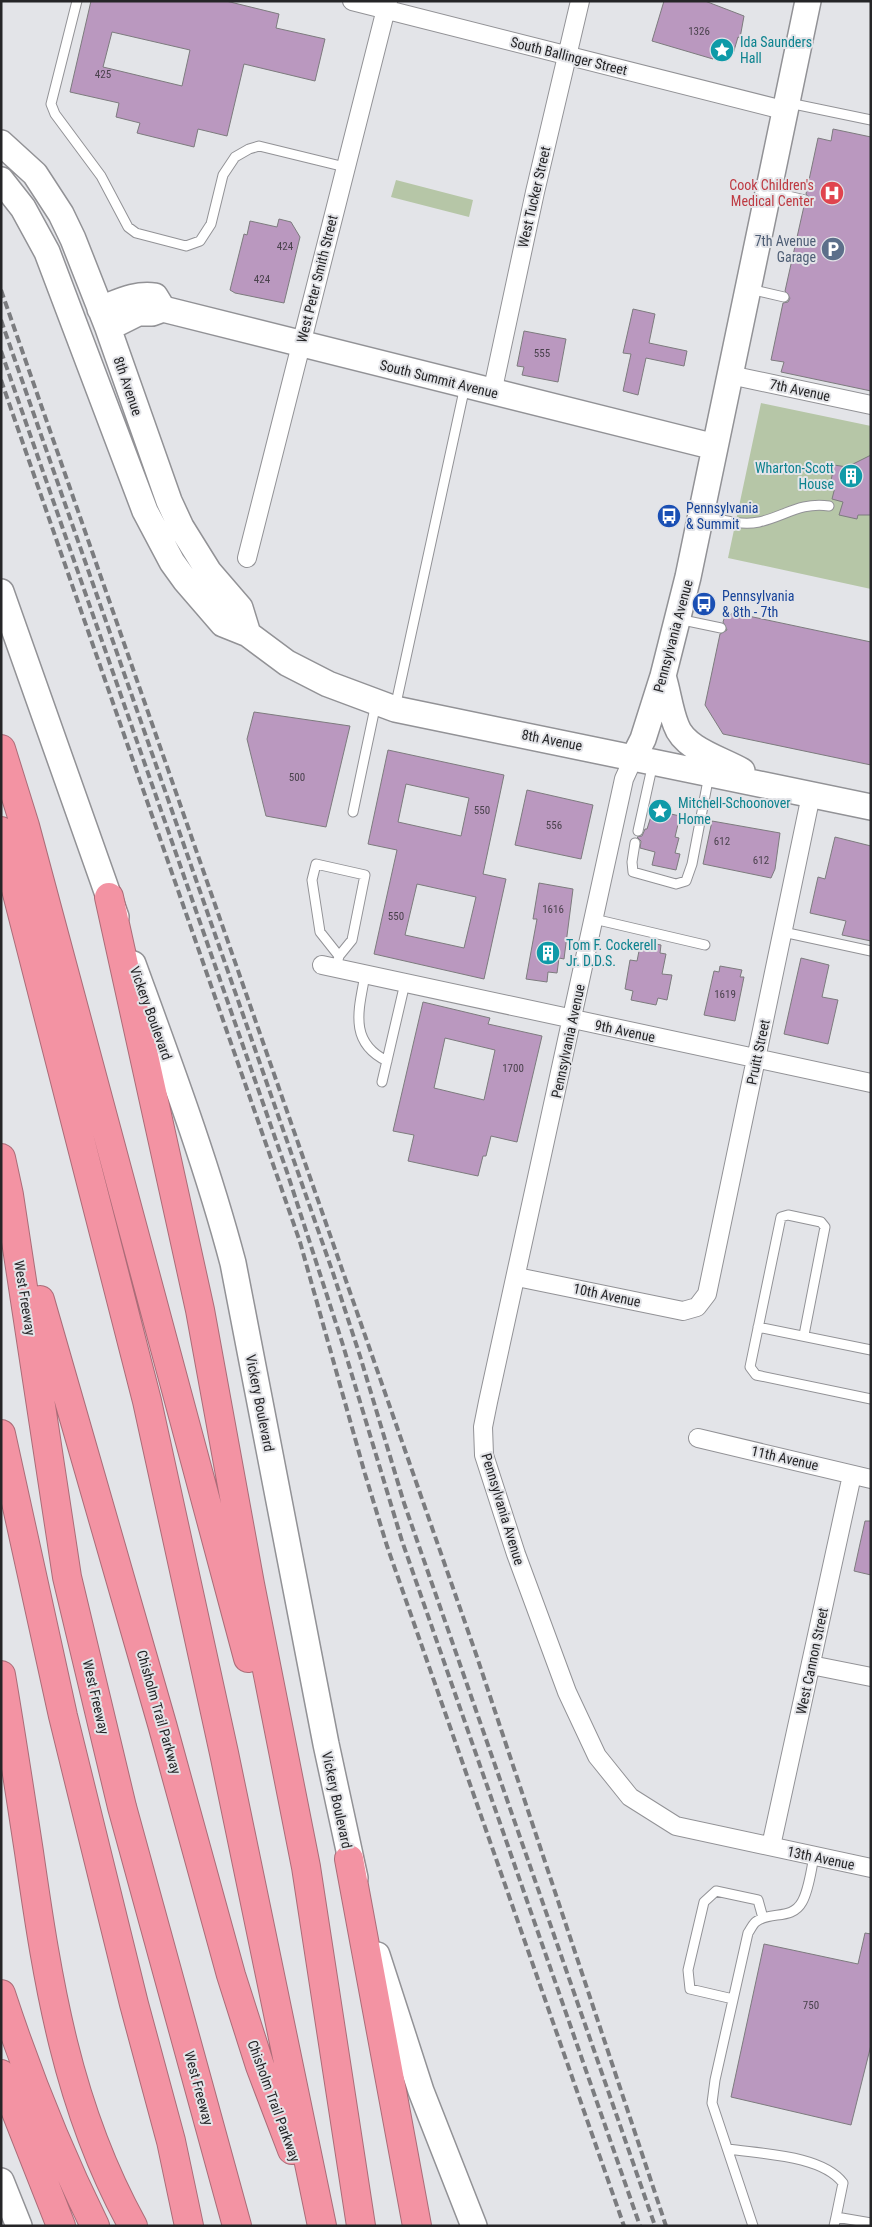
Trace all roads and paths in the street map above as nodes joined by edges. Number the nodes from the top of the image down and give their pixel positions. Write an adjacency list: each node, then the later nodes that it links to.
1 (77, 1): 10 (lane)
2 (352, 1): 5 (street, South Ballinger Street)
3 (580, 1): 6 (street, West Tucker Street)
4 (808, 1): 7 (main road, Pennsylvania Avenue)
5 (387, 6): 6 (street, South Ballinger Street); 10 (street, West Peter Smith Street)
6 (567, 56): 7 (street, South Ballinger Street); 20 (street, West Tucker Street)
7 (787, 107): 8 (lane); 12 (main road, Pennsylvania Avenue)
8 (871, 120)
9 (1, 143): 16 (main road, 8th Avenue)
10 (345, 167): 17 (street, West Peter Smith Street)
11 (1, 180): 29 (main road, 8th Avenue)
12 (769, 192): 13 (lane); 14 (main road, Pennsylvania Avenue)
13 (805, 200)
14 (748, 289): 15 (lane); 18 (main road, Pennsylvania Avenue)
15 (784, 297)
16 (104, 318): 17 (main road, South Summit Avenue); 29 (main road, 8th Avenue)
17 (301, 345): 19 (main road, South Summit Avenue); 25 (street, West Peter Smith Street)
18 (730, 374): 21 (street, 7th Avenue); 22 (main road, Pennsylvania Avenue)
19 (465, 386): 20 (main road, South Summit Avenue); 31 (lane)
20 (492, 393): 22 (main road, South Summit Avenue)
21 (871, 405)
22 (715, 447): 24 (main road, Pennsylvania Avenue)
23 (830, 506): 24 (lane)
24 (701, 515): 27 (main road, Pennsylvania Avenue)
25 (247, 558)
26 (1, 592): 42 (main road, Vickery Boulevard)
27 (678, 618): 28 (lane); 30 (main road, Pennsylvania Avenue)
28 (721, 628)
29 (248, 634): 31 (main road, 8th Avenue)
30 (663, 676): 33 (main road, Pennsylvania Avenue); 35 (main road)
31 (386, 706): 33 (main road, 8th Avenue); 38 (lane)
32 (1, 749): 67 (highway)
33 (644, 759): 34 (main road, 8th Avenue); 39 (lane); 43 (street, Pennsylvania Avenue)
34 (710, 773): 35 (main road, 8th Avenue); 41 (lane)
35 (764, 784): 36 (main road, 8th Avenue)
36 (811, 794): 37 (main road, 8th Avenue); 44 (street, Pruitt Street)
37 (871, 807)
38 (353, 812)
39 (638, 831)
40 (1, 832): 89 (highway)
41 (635, 843)
42 (109, 897): 67 (highway); 73 (main road, Vickery Boulevard)
43 (594, 919): 45 (lane); 50 (street, Pennsylvania Avenue)
44 (783, 932): 46 (lane); 51 (street, Pruitt Street)
45 (705, 945)
46 (871, 951)
47 (332, 963): 47 (lane); 48 (street, 9th Avenue)
48 (364, 974): 49 (street, 9th Avenue); 52 (lane)
49 (405, 983): 50 (street, 9th Avenue); 52 (lane)
50 (573, 1019): 51 (street, 9th Avenue); 57 (street, Pennsylvania Avenue)
51 (757, 1060): 54 (street, 9th Avenue); 58 (street, Pruitt Street)
52 (387, 1061): 53 (lane)
53 (382, 1082)
54 (871, 1083)
55 (1, 1158): 56 (highway, West Freeway)
56 (10, 1195): 88 (highway, West Freeway); 89 (highway, Chisholm Trail Parkway)
57 (517, 1277): 58 (street, 10th Avenue); 71 (street, Pennsylvania Avenue)
58 (697, 1307)
59 (758, 1327): 60 (lane); 60 (lane); 62 (lane)
60 (804, 1335): 61 (lane)
61 (871, 1350)
62 (871, 1399)
63 (1, 1434): 87 (highway)
64 (698, 1438): 65 (street, 11th Avenue)
65 (852, 1475): 66 (street, 11th Avenue); 68 (street, West Cannon Street)
66 (871, 1479)
67 (239, 1584): 90 (highway)
68 (811, 1665): 70 (street); 71 (street, West Cannon Street)
69 (1, 1675): 86 (highway)
70 (871, 1677)
71 (771, 1846): 72 (street, 13th Avenue)
72 (814, 1857): 74 (street, 13th Avenue); 75 (lane)
73 (350, 1859): 91 (highway); 92 (main road, Vickery Boulevard)
74 (871, 1868)
75 (763, 1918): 77 (lane); 77 (lane)
76 (1, 1994): 85 (highway)
77 (733, 1999): 79 (lane)
78 (1, 2074): 84 (highway)
79 (728, 2150): 81 (lane); 93 (lane)
80 (1, 2182): 83 (main road)
81 (835, 2221): 82 (lane)
82 (871, 2223)
83 (19, 2226)
84 (61, 2226)
85 (96, 2226)
86 (133, 2226)
87 (189, 2226)
88 (237, 2226)
89 (321, 2226)
90 (361, 2226)
91 (417, 2226)
92 (474, 2226)
93 (753, 2226)

